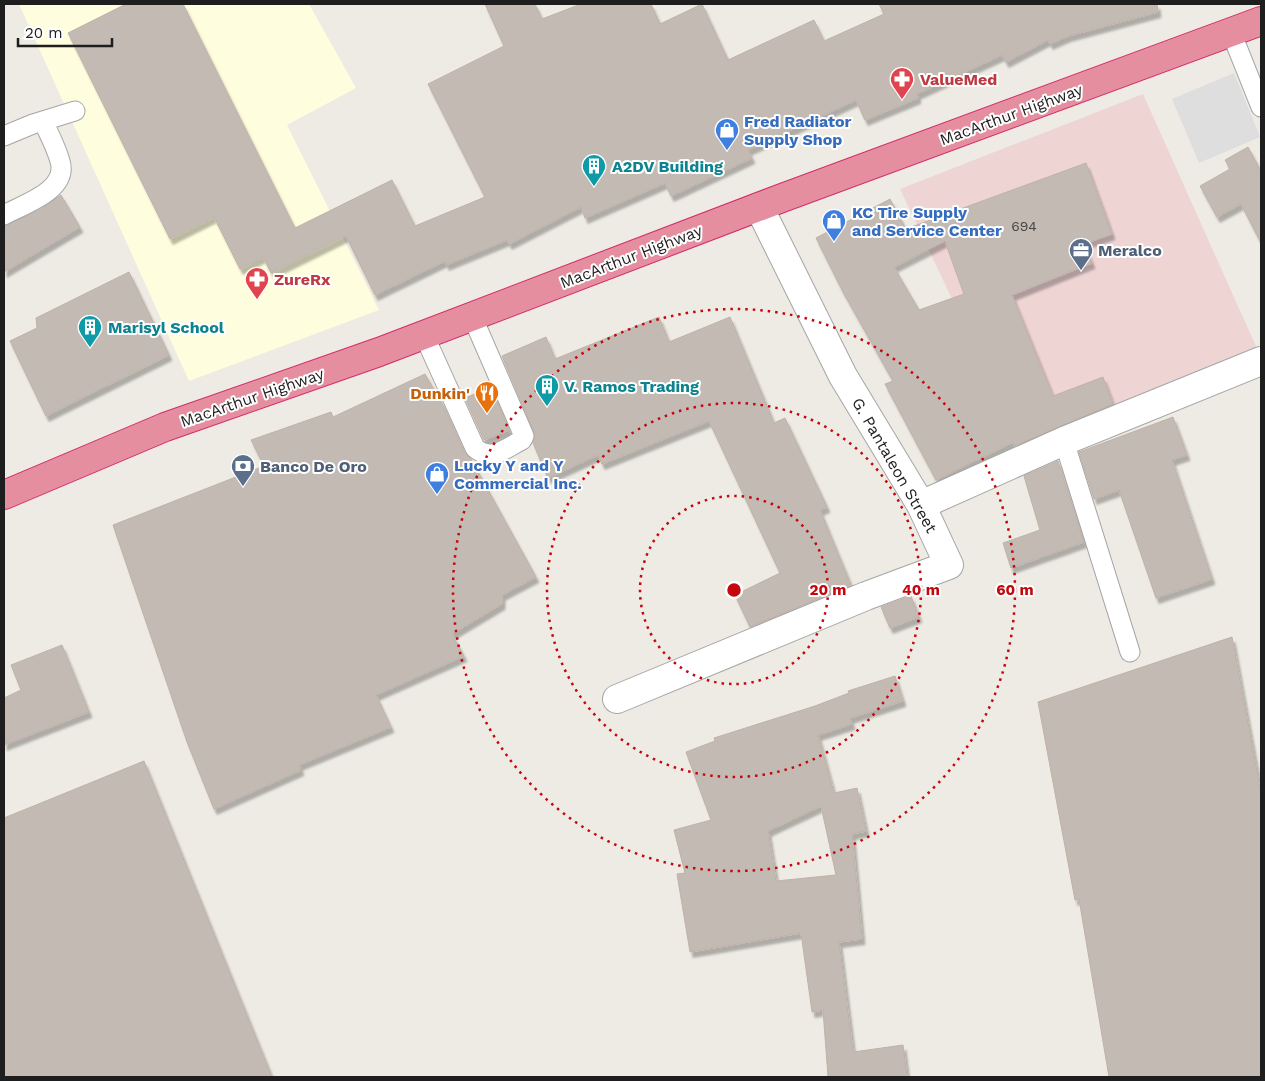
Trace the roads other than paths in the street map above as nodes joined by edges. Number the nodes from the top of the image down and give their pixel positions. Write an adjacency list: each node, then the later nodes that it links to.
1 (1261, 21): 2 (highway, MacArthur Highway)
2 (1231, 32): 3 (lane); 7 (highway, MacArthur Highway)
3 (1261, 107)
4 (75, 111): 5 (lane)
5 (43, 121): 6 (lane); 8 (lane)
6 (4, 136)
7 (759, 207): 9 (highway, MacArthur Highway); 14 (street, G. Pantaleon Street)
8 (4, 215)
9 (472, 316): 10 (highway, MacArthur Highway); 10 (lane)
10 (424, 335): 13 (highway, MacArthur Highway)
11 (1261, 361): 12 (street)
12 (1064, 440): 14 (street); 15 (lane)
13 (4, 495)
14 (921, 505): 16 (street, G. Pantaleon Street)
15 (1130, 652)
16 (618, 699)

